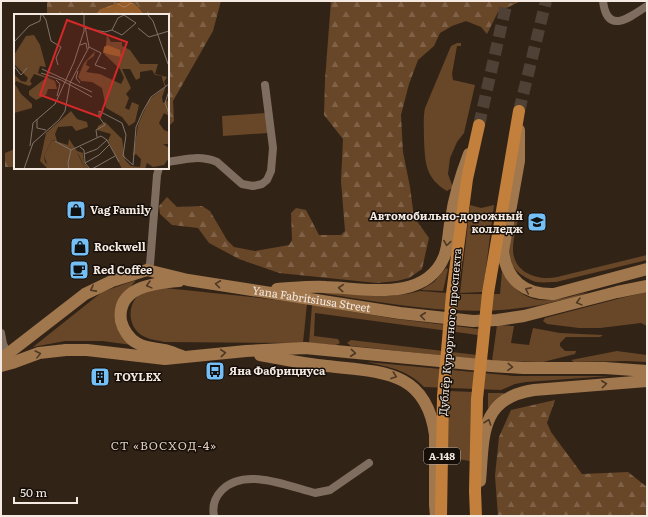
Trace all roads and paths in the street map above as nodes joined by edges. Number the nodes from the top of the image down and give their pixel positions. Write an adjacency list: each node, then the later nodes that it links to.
1 (603, 1): 2 (street)
2 (647, 6)
3 (265, 85): 4 (street)
4 (169, 162)
5 (159, 169): 7 (street)
6 (647, 269): 21 (main road, А-148, one-way to 21)
7 (147, 270): 8 (main road, Yana Fabritsiusa Street / А-148); 14 (main road, one-way to 14)
8 (188, 280): 10 (main road, Yana Fabritsiusa Street / А-148, one-way to 8); 13 (main road, А-148, one-way to 13)
9 (647, 286): 10 (main road, Yana Fabritsiusa Street / А-148, one-way to 10)
10 (257, 290): 20 (main road, Дублёр Курортного проспекта / А-148, one-way to 10)
11 (1, 333): 14 (street)
12 (246, 351): 13 (main road, А-148, one-way to 12); 15 (main road, А-148, one-way to 15); 19 (main road, А-148, one-way to 19)
13 (184, 357): 14 (main road, А-148, one-way to 13)
14 (5, 360)
15 (647, 371)
16 (647, 381): 22 (main road, one-way to 16)
17 (369, 463): 18 (street)
18 (214, 516)
19 (436, 516)
20 (441, 516)
21 (476, 516)
22 (480, 516)

